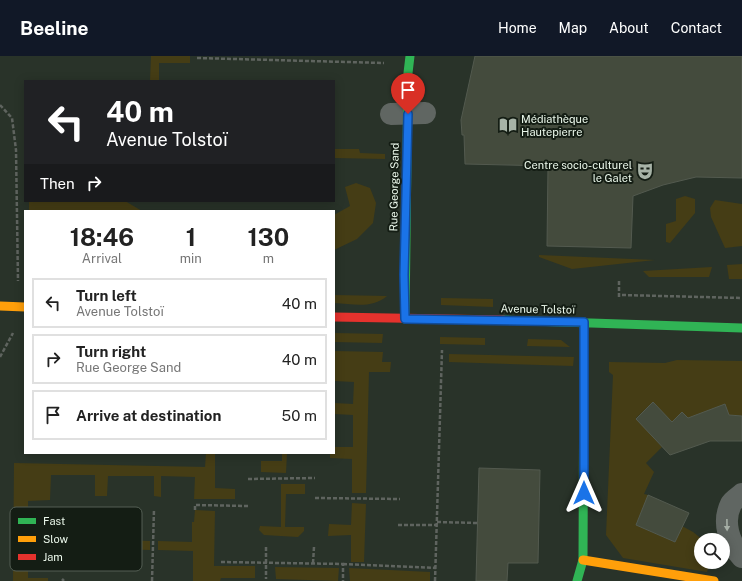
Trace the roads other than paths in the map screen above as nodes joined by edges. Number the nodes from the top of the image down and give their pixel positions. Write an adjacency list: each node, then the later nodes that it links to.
1 (410, 56): 5 (street, Rue George Sand)
2 (0, 306): 3 (street)
3 (21, 306)
4 (335, 317): 5 (street, Avenue Tolstoï)
5 (405, 319): 6 (street, Avenue Tolstoï)
6 (584, 322): 7 (street, Avenue Tolstoï); 10 (street)
7 (742, 328)
8 (742, 494): 9 (street, one-way to 9)
9 (742, 557)
10 (583, 560): 11 (street); 12 (street)
11 (577, 581)
12 (714, 581)

